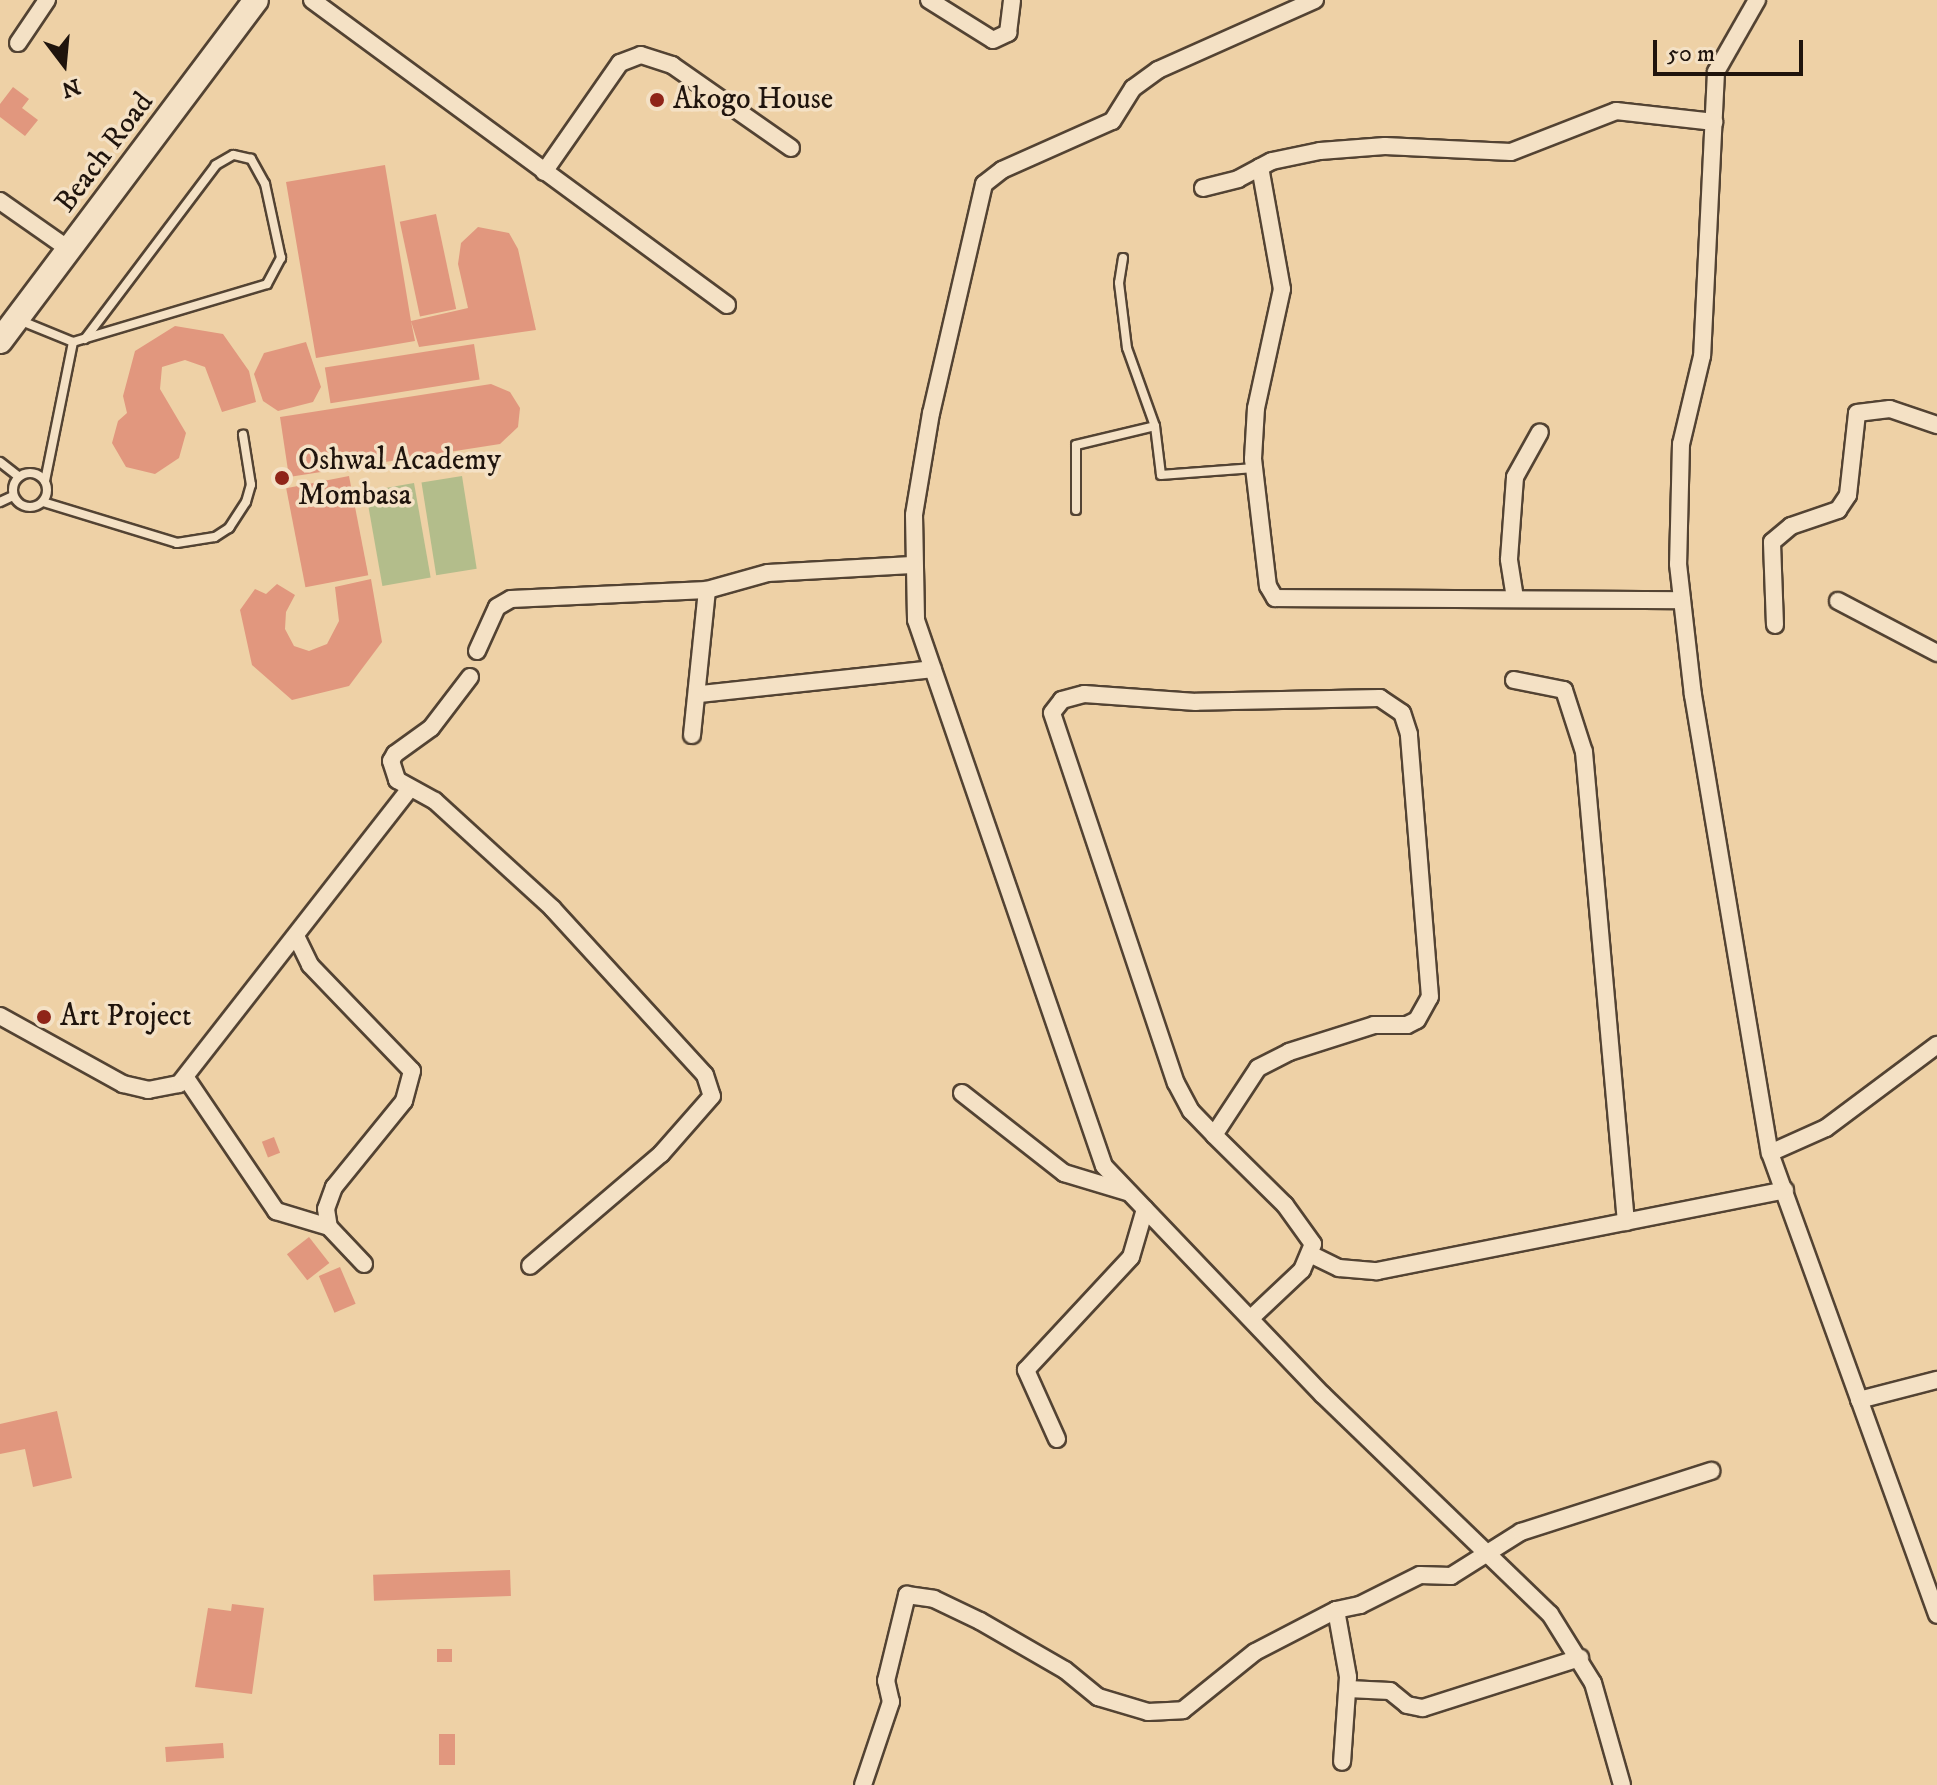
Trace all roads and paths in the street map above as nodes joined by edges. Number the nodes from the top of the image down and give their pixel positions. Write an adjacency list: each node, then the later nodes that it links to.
1 (47, 0): 8 (street)
2 (256, 0): 15 (main road, Beach Road)
3 (312, 0): 12 (street)
4 (929, 0): 5 (street)
5 (1012, 0)
6 (1315, 0): 34 (street)
7 (1757, 0): 9 (street)
8 (18, 43)
9 (1714, 122): 11 (street); 37 (street)
10 (791, 148): 12 (street)
11 (1260, 167): 13 (street); 27 (street)
12 (544, 172): 17 (street)
13 (1203, 188)
14 (0, 201): 15 (street)
15 (70, 250): 18 (main road, Beach Road)
16 (1123, 258): 23 (lane)
17 (727, 305)
18 (16, 319): 20 (main road, Beach Road); 21 (lane)
19 (85, 339): 19 (lane); 21 (lane)
20 (0, 341)
21 (73, 342): 29 (lane)
22 (1937, 425): 39 (street)
23 (1155, 426): 27 (lane); 33 (lane)
24 (1540, 432): 36 (street)
25 (243, 435): 32 (lane)
26 (0, 462): 28 (lane)
27 (1254, 468): 36 (street)
28 (19, 477): 29 (lane); 30 (lane)
29 (45, 481): 32 (lane)
30 (13, 496): 31 (lane); 32 (lane)
31 (0, 502)
32 (43, 502)
33 (1076, 510)
34 (912, 565): 35 (street); 42 (street)
35 (707, 590): 40 (street); 45 (street)
36 (1515, 598): 37 (street)
37 (1682, 600): 54 (street)
38 (1838, 601): 41 (street)
39 (1775, 625)
40 (477, 651)
41 (1937, 653)
42 (933, 669): 45 (street); 56 (street)
43 (470, 677): 47 (street)
44 (1514, 680): 58 (street)
45 (700, 694): 46 (street)
46 (692, 735)
47 (408, 791): 48 (street); 62 (street)
48 (297, 938): 51 (street); 59 (street)
49 (0, 1016): 51 (street)
50 (1937, 1045): 54 (street)
51 (186, 1078): 59 (street)
52 (962, 1093): 56 (street)
53 (1214, 1135): 53 (street); 60 (street)
54 (1770, 1153): 55 (street)
55 (1785, 1190): 58 (street); 65 (street)
56 (1128, 1193): 57 (street)
57 (1145, 1209): 63 (street); 66 (street)
58 (1626, 1222): 60 (street)
59 (329, 1227): 61 (street)
60 (1312, 1255): 63 (street)
61 (364, 1264)
62 (530, 1266)
63 (1251, 1318): 68 (street)
64 (1937, 1380): 65 (street)
65 (1859, 1400): 70 (street)
66 (1057, 1439)
67 (1711, 1471): 68 (street)
68 (1487, 1551): 69 (street); 71 (street)
69 (1336, 1610): 72 (street); 74 (street)
70 (1937, 1615)
71 (1580, 1658): 72 (street); 75 (street)
72 (1348, 1689): 73 (street)
73 (1342, 1762)
74 (863, 1785)
75 (1622, 1785)

